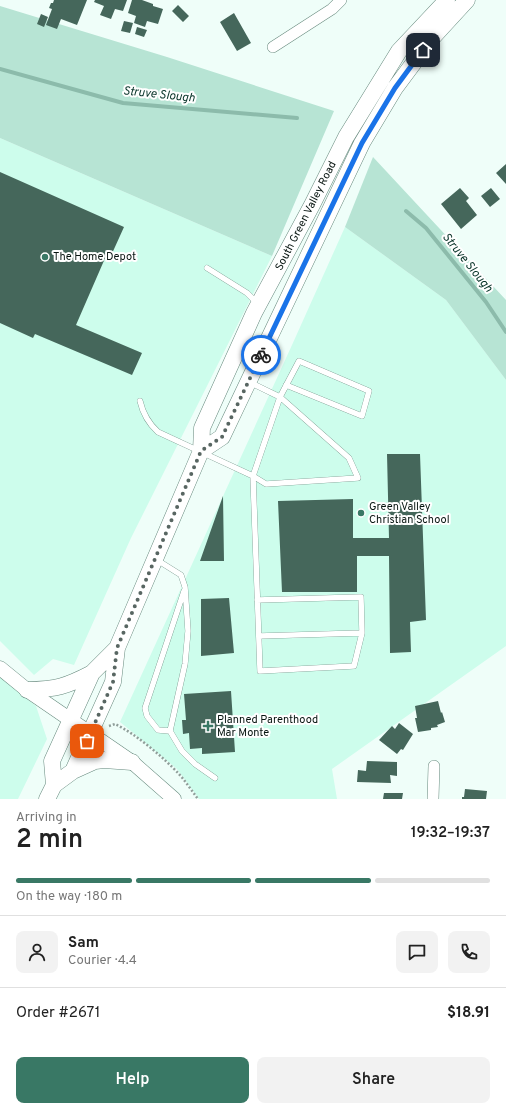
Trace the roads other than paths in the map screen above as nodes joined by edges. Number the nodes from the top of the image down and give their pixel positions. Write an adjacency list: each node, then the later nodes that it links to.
1 (341, 0): 4 (street)
2 (447, 0): 6 (main road, South Green Valley Road)
3 (467, 0): 7 (main road, South Green Valley Road)
4 (273, 47)
5 (207, 268): 6 (lane)
6 (259, 305): 11 (main road, South Green Valley Road)
7 (248, 382): 9 (lane); 11 (main road, South Green Valley Road)
8 (286, 385): 8 (lane); 9 (lane)
9 (280, 397): 12 (lane); 12 (lane)
10 (140, 401): 11 (lane)
11 (201, 451): 12 (lane); 13 (main road, South Green Valley Road)
12 (253, 476): 15 (lane)
13 (155, 559): 14 (lane); 18 (main road, South Green Valley Road)
14 (185, 587): 23 (lane); 23 (lane)
15 (258, 600): 16 (lane); 17 (lane)
16 (362, 633): 17 (lane); 17 (lane)
17 (259, 636)
18 (117, 648): 20 (main road, South Green Valley Road); 24 (main road, South Green Valley Road)
19 (0, 668): 21 (street)
20 (92, 673): 21 (main road); 22 (main road, South Green Valley Road)
21 (27, 690): 22 (street)
22 (71, 720): 24 (street); 29 (main road, South Green Valley Road)
23 (170, 731): 28 (lane)
24 (90, 733): 25 (street); 27 (main road, South Green Valley Road)
25 (132, 762): 27 (main road); 31 (street)
26 (434, 766): 32 (street)
27 (74, 771): 29 (main road)
28 (215, 778)
29 (54, 784): 30 (main road, South Green Valley Road)
30 (47, 799)
31 (174, 799)
32 (433, 799)

